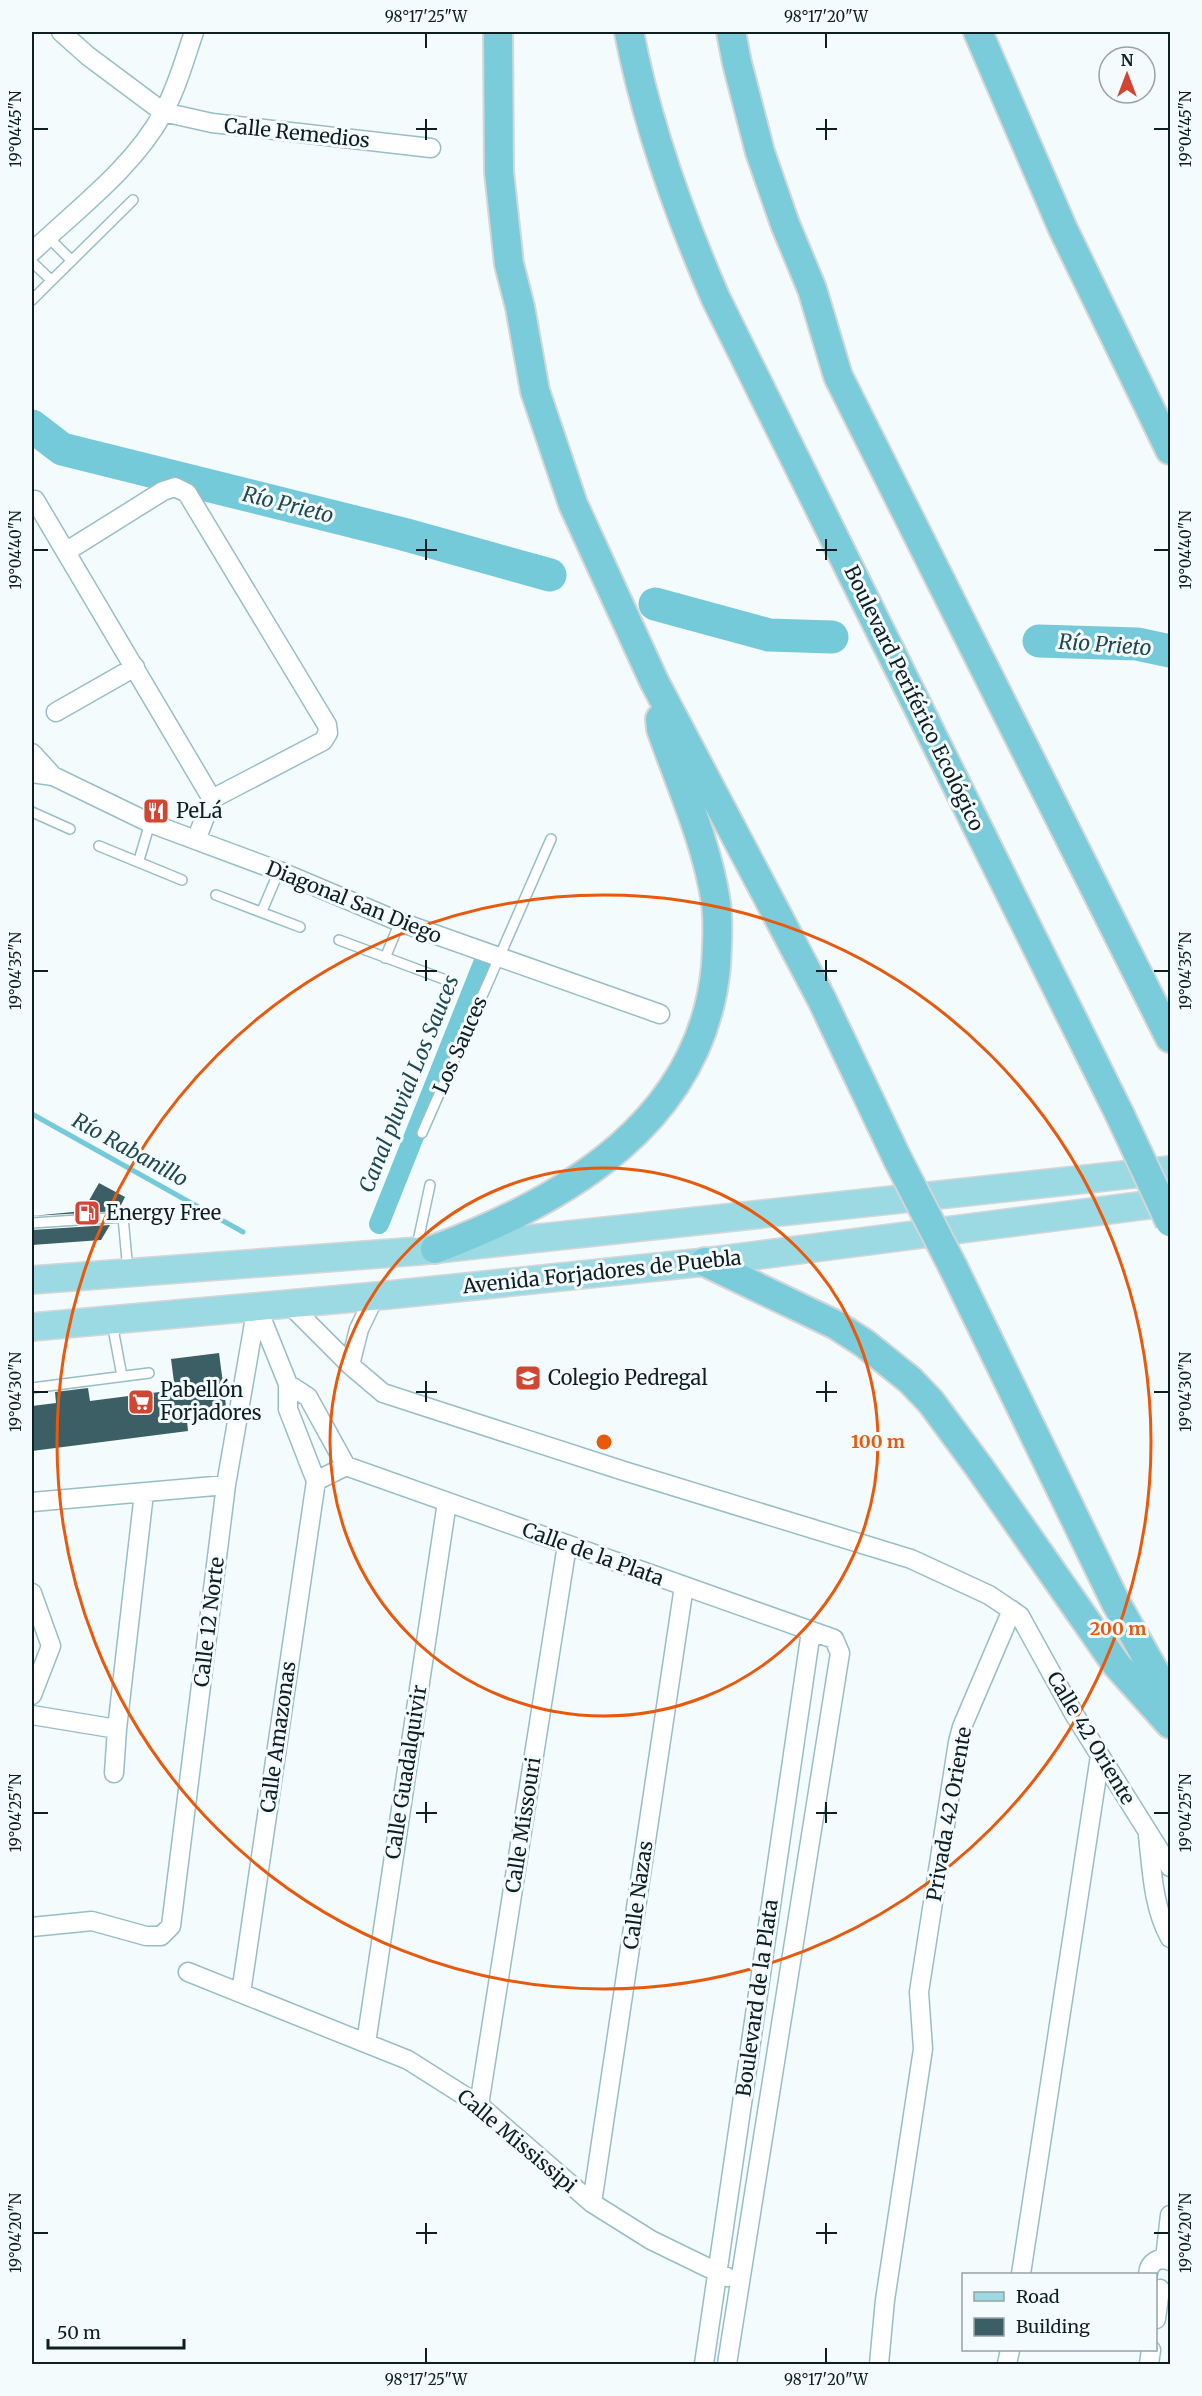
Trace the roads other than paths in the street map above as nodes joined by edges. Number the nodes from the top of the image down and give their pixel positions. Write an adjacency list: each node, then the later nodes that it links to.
1 (61, 32): 7 (street)
2 (194, 32): 7 (street)
3 (498, 32): 20 (highway)
4 (630, 32): 49 (highway, Boulevard Periférico Ecológico, bridge)
5 (731, 32): 44 (highway)
6 (978, 32): 16 (highway)
7 (164, 112): 8 (street, Calle Remedios); 10 (street)
8 (430, 148)
9 (133, 200): 12 (lane)
10 (48, 237): 11 (street); 12 (lane)
11 (32, 252)
12 (71, 260): 14 (lane)
13 (32, 262): 14 (lane)
14 (51, 280): 15 (lane)
15 (32, 300)
16 (1170, 450)
17 (35, 500): 18 (street)
18 (67, 550): 19 (street); 25 (street)
19 (135, 667): 21 (street); 25 (street)
20 (654, 681): 51 (highway); 78 (highway, bridge)
21 (56, 712)
22 (32, 753): 24 (street, Diagonal San Diego)
23 (32, 773): 24 (street, Diagonal San Diego)
24 (53, 776): 27 (street, Diagonal San Diego)
25 (212, 799): 30 (street)
26 (32, 812): 28 (lane)
27 (150, 823): 30 (street, Diagonal San Diego); 32 (lane)
28 (69, 829)
29 (551, 839): 41 (lane, Los Sauces)
30 (196, 840): 33 (street, Diagonal San Diego)
31 (99, 846): 32 (lane)
32 (139, 860): 34 (lane)
33 (279, 871): 36 (lane); 37 (street, Diagonal San Diego)
34 (182, 880)
35 (216, 895): 36 (lane)
36 (262, 911): 38 (lane)
37 (400, 922): 40 (lane); 41 (street, Diagonal San Diego)
38 (300, 927)
39 (339, 940): 40 (lane)
40 (385, 958): 42 (lane)
41 (499, 958): 43 (street, Diagonal San Diego); 45 (lane, Los Sauces)
42 (446, 981)
43 (660, 1014)
44 (1170, 1038)
45 (422, 1133)
46 (1170, 1170): 51 (main road, Avenida Forjadores de Puebla)
47 (430, 1185): 51 (lane)
48 (1170, 1202): 52 (main road, Avenida Forjadores de Puebla)
49 (1170, 1222)
50 (32, 1223): 53 (lane)
51 (427, 1250): 53 (main road, Avenida Forjadores de Puebla)
52 (705, 1262): 55 (main road, Avenida Forjadores de Puebla); 80 (highway)
53 (128, 1273): 54 (main road, Avenida Forjadores de Puebla)
54 (32, 1281)
55 (375, 1296): 56 (main road, Avenida Forjadores de Puebla); 60 (street)
56 (288, 1303): 57 (main road, Avenida Forjadores de Puebla); 60 (street)
57 (257, 1306): 58 (main road, Avenida Forjadores de Puebla); 63 (street); 67 (street, Calle 12 Norte)
58 (111, 1319): 59 (main road, Avenida Forjadores de Puebla); 62 (lane)
59 (32, 1327)
60 (350, 1365): 74 (street)
61 (149, 1373): 62 (lane)
62 (122, 1376): 64 (lane)
63 (288, 1384): 65 (street); 66 (street)
64 (32, 1388)
65 (346, 1466): 66 (street); 70 (street, Calle de la Plata)
66 (316, 1481): 89 (street, Calle Amazonas)
67 (226, 1485): 68 (street); 86 (street, Calle 12 Norte)
68 (144, 1493): 69 (street); 81 (street)
69 (32, 1502)
70 (447, 1502): 71 (street, Calle de la Plata); 90 (street, Calle Guadalquivir)
71 (567, 1545): 72 (street, Calle de la Plata); 91 (street, Calle Missouri)
72 (684, 1586): 75 (street, Calle de la Plata); 92 (street, Calle Nazas)
73 (32, 1593): 77 (street)
74 (1012, 1610): 82 (street, Calle 42 Oriente); 103 (street, Privada 42 Oriente)
75 (810, 1631): 76 (street, Calle de la Plata); 95 (street, Boulevard de la Plata)
76 (838, 1645): 98 (street, Boulevard de la Plata)
77 (32, 1695)
78 (1170, 1699)
79 (32, 1715): 81 (street)
80 (1170, 1724)
81 (117, 1729): 83 (street)
82 (1100, 1756): 84 (street, Calle 42 Oriente); 96 (street)
83 (114, 1773)
84 (1148, 1831): 85 (street, Calle 42 Oriente); 87 (street)
85 (1170, 1867)
86 (32, 1927)
87 (1170, 1938)
88 (188, 1972): 89 (street, Calle Mississipi)
89 (241, 1993): 90 (street, Calle Mississipi)
90 (366, 2043): 91 (street, Calle Mississipi)
91 (479, 2105): 92 (street, Calle Mississipi)
92 (592, 2204): 95 (street, Calle Mississipi)
93 (1170, 2215): 94 (street)
94 (1168, 2260): 97 (street)
95 (717, 2271): 98 (street, Calle Mississipi); 101 (street, Boulevard de la Plata)
96 (1021, 2273)
97 (1148, 2273)
98 (740, 2283): 102 (street, Boulevard de la Plata)
99 (1162, 2287): 100 (street)
100 (1157, 2310)
101 (704, 2364)
102 (727, 2364)
103 (879, 2364)

